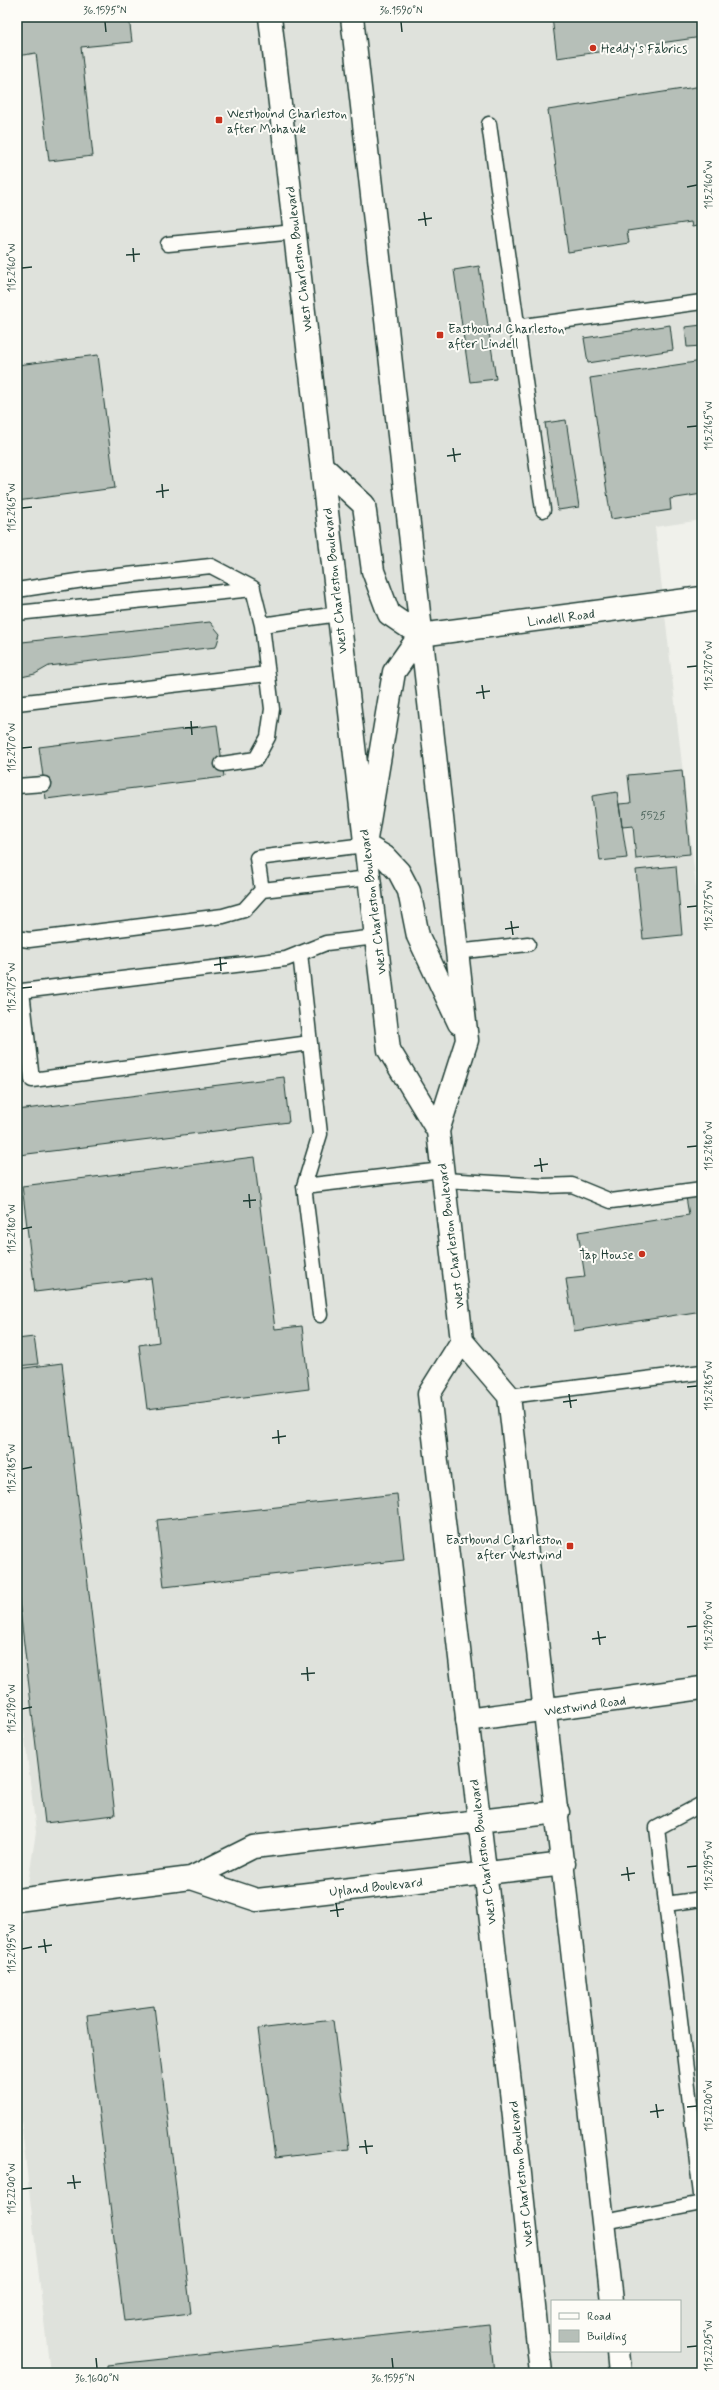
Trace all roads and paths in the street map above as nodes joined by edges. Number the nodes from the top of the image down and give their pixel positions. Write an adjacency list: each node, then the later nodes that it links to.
1 (270, 17): 4 (main road, West Charleston Boulevard)
2 (352, 17): 16 (main road, West Charleston Boulevard)
3 (489, 124): 7 (lane)
4 (295, 232): 5 (lane); 8 (main road, West Charleston Boulevard)
5 (168, 244)
6 (702, 302): 7 (lane)
7 (516, 327): 9 (lane)
8 (322, 466): 14 (main road, West Charleston Boulevard); 16 (main road)
9 (542, 510)
10 (253, 588): 11 (lane); 13 (lane); 15 (lane)
11 (17, 590)
12 (702, 598): 16 (main road, Lindell Road)
13 (17, 613)
14 (338, 614): 15 (lane); 22 (main road, West Charleston Boulevard)
15 (262, 625): 17 (lane)
16 (420, 635): 22 (main road); 28 (main road, West Charleston Boulevard)
17 (267, 674): 18 (lane); 19 (lane)
18 (17, 704)
19 (222, 764)
20 (44, 784): 21 (lane)
21 (17, 786)
22 (365, 845): 23 (main road, West Charleston Boulevard); 24 (lane); 30 (main road)
23 (369, 878): 24 (lane); 25 (main road, West Charleston Boulevard)
24 (262, 890): 26 (lane)
25 (376, 937): 29 (lane); 32 (main road, West Charleston Boulevard)
26 (17, 938)
27 (528, 944): 28 (lane)
28 (456, 952): 30 (main road, West Charleston Boulevard)
29 (300, 953): 31 (lane); 31 (lane)
30 (467, 1040): 32 (main road, West Charleston Boulevard)
31 (310, 1043): 34 (lane)
32 (438, 1131): 33 (main road, West Charleston Boulevard)
33 (443, 1175): 34 (lane); 35 (lane); 37 (main road, West Charleston Boulevard)
34 (304, 1186): 36 (lane)
35 (702, 1189)
36 (320, 1315)
37 (462, 1341): 39 (main road); 42 (main road, West Charleston Boulevard)
38 (702, 1372): 39 (lane)
39 (509, 1396): 41 (main road)
40 (702, 1688): 41 (main road, Westwind Road)
41 (547, 1710): 42 (main road, Westwind Road); 44 (main road)
42 (467, 1720): 45 (main road, West Charleston Boulevard)
43 (702, 1804): 51 (lane)
44 (558, 1812): 45 (main road, Upland Boulevard); 46 (main road)
45 (479, 1822): 47 (main road, West Charleston Boulevard); 48 (main road, Upland Boulevard)
46 (564, 1864): 47 (main road, Upland Boulevard); 53 (main road)
47 (485, 1874): 48 (main road, Upland Boulevard); 56 (main road, West Charleston Boulevard)
48 (191, 1878): 50 (main road, Upland Boulevard)
49 (702, 1899): 51 (lane)
50 (17, 1900)
51 (666, 1904): 52 (lane)
52 (702, 2203): 53 (lane)
53 (604, 2222): 54 (main road)
54 (612, 2300)
55 (618, 2352): 57 (main road)
56 (541, 2373)
57 (620, 2373)

